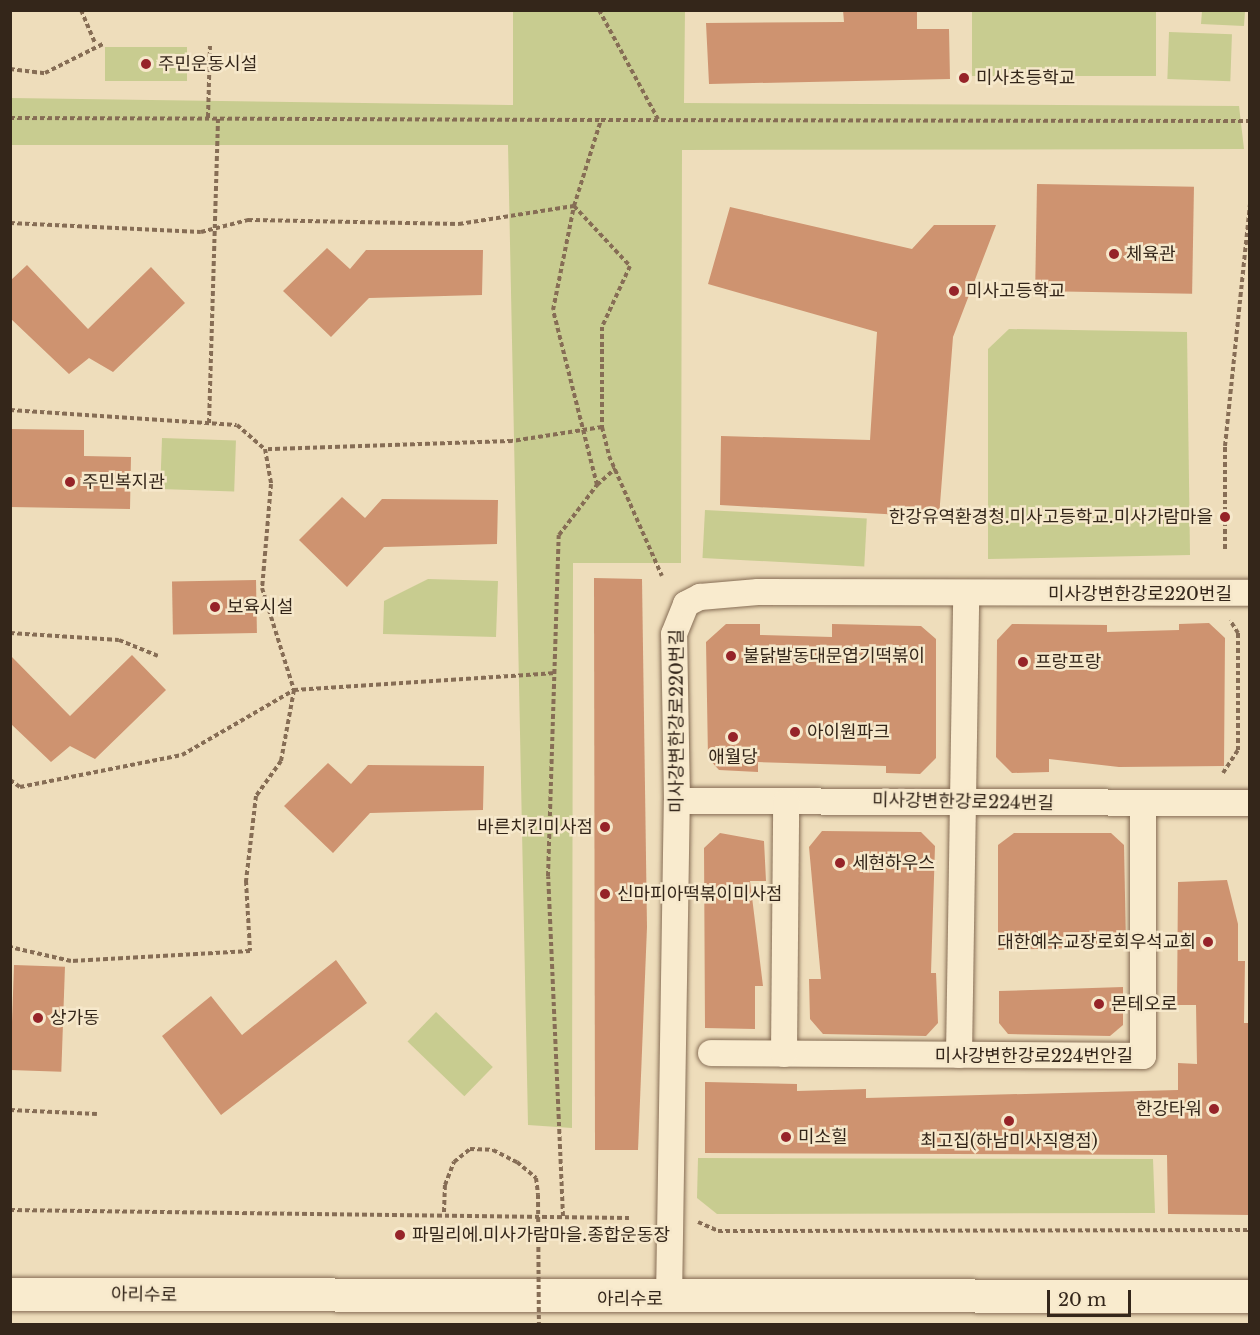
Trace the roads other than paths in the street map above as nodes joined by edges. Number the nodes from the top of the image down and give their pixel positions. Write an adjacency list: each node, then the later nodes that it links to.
1 (1250, 593): 2 (street, 미사강변한강로220번길)
2 (966, 596): 3 (street); 4 (street, 미사강변한강로220번길)
3 (963, 799): 5 (street, 미사강변한강로224번길); 7 (street, 미사강변한강로224번길); 10 (street)
4 (677, 801): 5 (street, 미사강변한강로224번길); 13 (street, 미사강변한강로220번길)
5 (786, 802): 9 (street)
6 (1250, 802): 7 (street, 미사강변한강로224번길)
7 (1143, 805): 10 (street, 미사강변한강로224번안길)
8 (711, 1053): 9 (street, 미사강변한강로224번안길)
9 (784, 1054): 10 (street, 미사강변한강로224번안길)
10 (958, 1055)
11 (10, 1294): 13 (main road, 아리수로)
12 (1250, 1296): 13 (main road, 아리수로)
13 (669, 1299)

